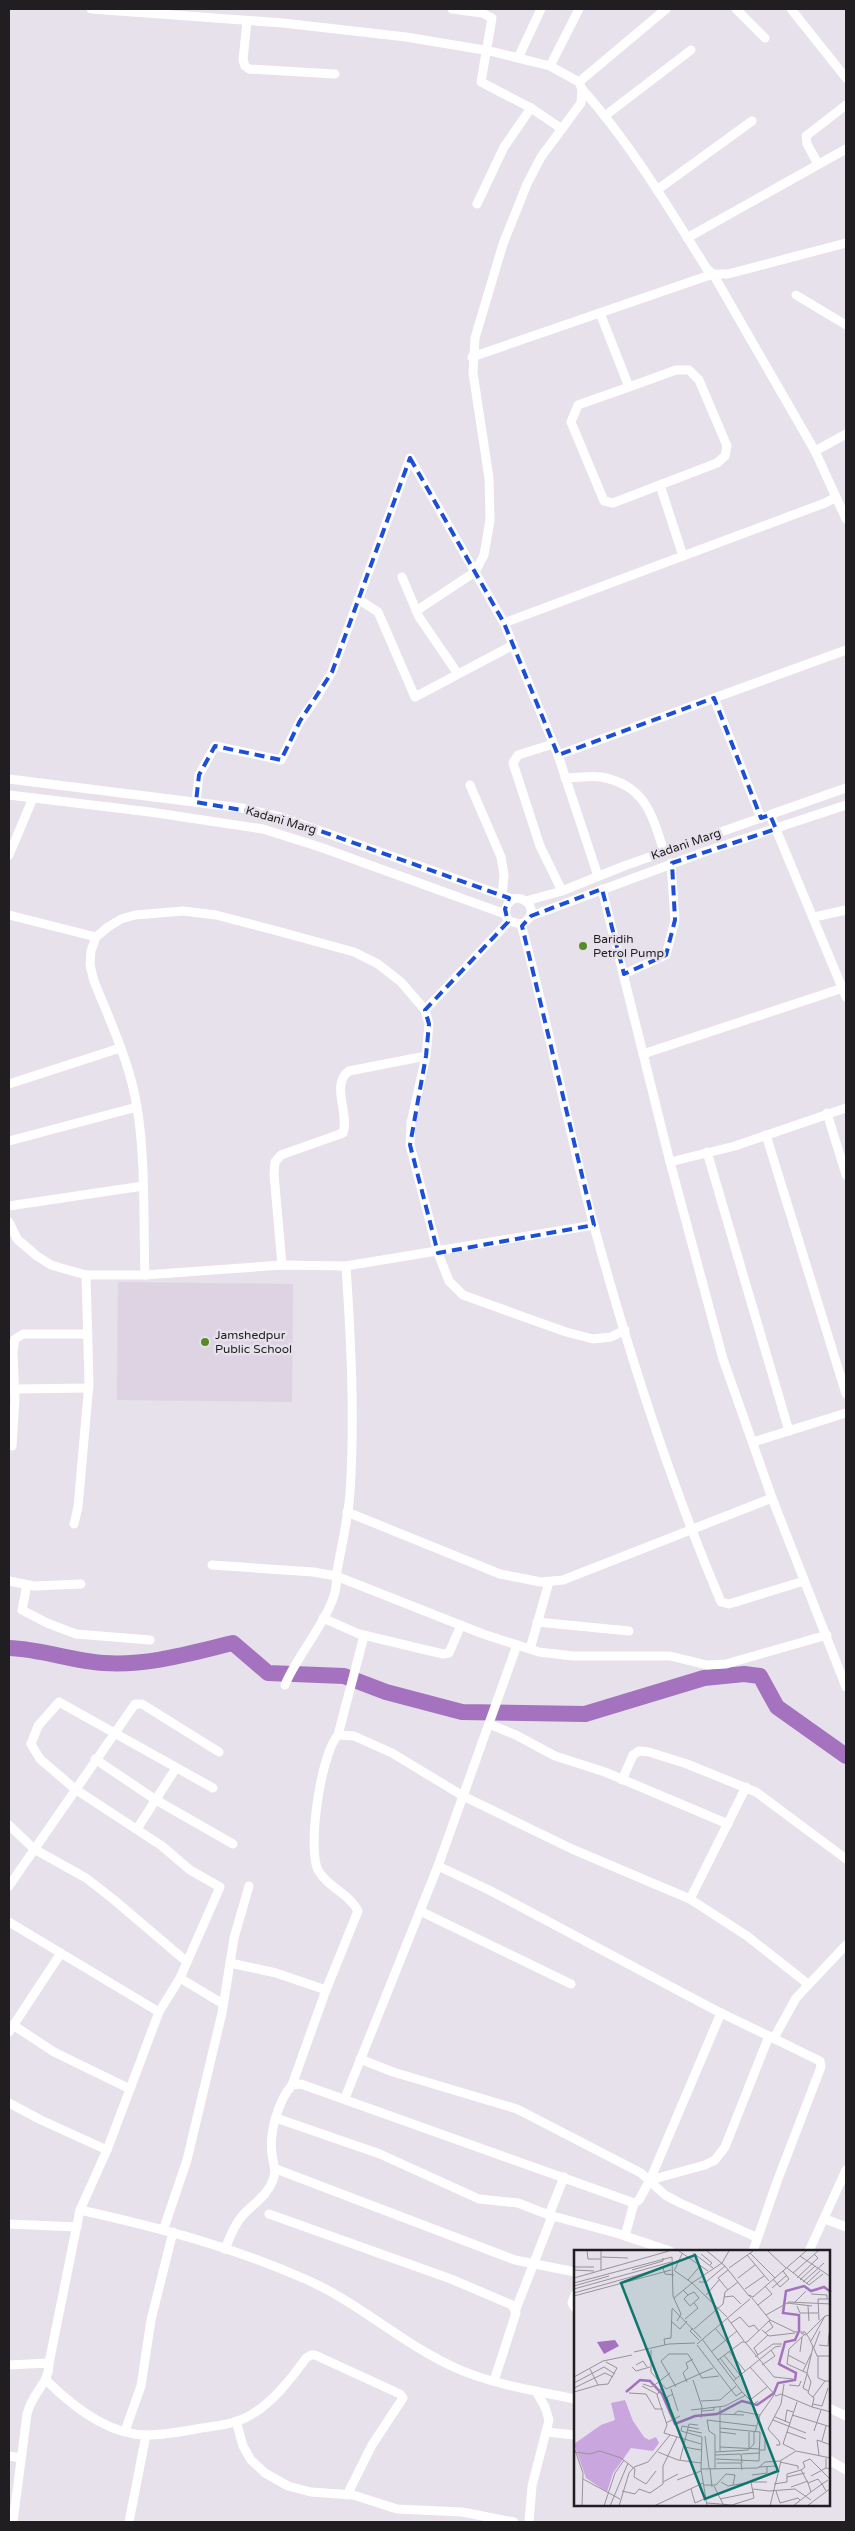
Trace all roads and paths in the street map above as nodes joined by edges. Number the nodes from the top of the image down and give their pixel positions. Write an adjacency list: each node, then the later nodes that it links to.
1 (91, 9): 8 (street)
2 (452, 9): 11 (street)
3 (541, 9): 13 (street)
4 (580, 9): 14 (street)
5 (666, 9): 17 (street)
6 (736, 9): 10 (street)
7 (792, 9): 16 (street)
8 (141, 11): 9 (street)
9 (247, 21): 11 (street); 15 (street)
10 (765, 38)
11 (486, 50): 13 (street); 19 (street)
12 (691, 50): 20 (street)
13 (518, 58): 14 (street)
14 (550, 66): 17 (street)
15 (335, 74)
16 (846, 78)
17 (581, 86): 20 (street); 22 (street)
18 (846, 106): 24 (street)
19 (531, 108): 22 (street); 26 (street)
20 (606, 115): 25 (street)
21 (752, 121): 25 (street)
22 (562, 129): 33 (street)
23 (846, 148): 24 (street)
24 (818, 164): 27 (street)
25 (657, 190): 27 (street)
26 (477, 204)
27 (687, 238): 29 (street)
28 (846, 243): 29 (street)
29 (713, 274): 31 (street); 36 (street)
30 (796, 296): 32 (street)
31 (600, 313): 33 (street); 34 (street)
32 (846, 325)
33 (472, 357): 41 (street)
34 (629, 387): 37 (street); 37 (street)
35 (846, 434): 36 (street)
36 (815, 451): 38 (street)
37 (660, 486): 40 (street)
38 (836, 497): 39 (street); 40 (street)
39 (846, 518)
40 (683, 556): 45 (street)
41 (475, 572): 43 (street); 44 (street); 45 (street)
42 (402, 577): 44 (street)
43 (358, 598): 48 (street); 58 (street)
44 (416, 611): 48 (street)
45 (504, 623): 46 (street)
46 (513, 645): 48 (street); 50 (street)
47 (846, 650): 49 (street)
48 (458, 674)
49 (714, 698): 51 (street); 60 (street)
50 (553, 744): 51 (street); 67 (street)
51 (558, 755): 52 (street)
52 (565, 778): 62 (street); 65 (street)
53 (9, 779): 58 (street, Kadani Marg)
54 (470, 785): 68 (street)
55 (846, 788): 60 (street, Kadani Marg)
56 (9, 795): 57 (street, Kadani Marg)
57 (33, 798): 63 (street); 74 (street, Kadani Marg)
58 (196, 802): 68 (street, Kadani Marg)
59 (846, 805): 61 (street, Kadani Marg)
60 (765, 816): 61 (street); 62 (street, Kadani Marg)
61 (776, 829): 64 (street, Kadani Marg); 75 (street)
62 (664, 852): 65 (street, Kadani Marg)
63 (9, 855)
64 (672, 863): 66 (street, Kadani Marg); 78 (street)
65 (598, 876): 67 (street, Kadani Marg)
66 (602, 889): 73 (street, Kadani Marg); 78 (street)
67 (562, 891): 70 (street, Kadani Marg)
68 (502, 895): 69 (street, Kadani Marg)
69 (513, 899): 70 (street); 74 (street)
70 (526, 900): 73 (street)
71 (846, 910): 75 (street)
72 (9, 916): 77 (street)
73 (531, 916): 76 (street)
74 (507, 917): 76 (street); 80 (street)
75 (814, 917): 79 (street)
76 (521, 924): 96 (street)
77 (96, 938): 80 (street); 81 (street)
78 (624, 974): 82 (street)
79 (845, 991): 82 (street)
80 (425, 1010): 83 (street)
81 (120, 1048): 84 (street); 85 (street)
82 (643, 1054): 91 (street)
83 (426, 1056): 97 (street); 98 (street)
84 (9, 1084)
85 (137, 1107): 89 (street); 93 (street)
86 (846, 1108): 87 (street)
87 (827, 1114): 88 (street); 92 (street)
88 (766, 1135): 90 (street); 106 (street)
89 (9, 1141)
90 (707, 1152): 91 (street); 108 (street)
91 (670, 1162): 109 (street)
92 (846, 1175)
93 (143, 1186): 94 (street); 101 (street)
94 (9, 1206)
95 (9, 1222): 100 (street)
96 (594, 1226): 97 (street); 102 (street)
97 (438, 1253): 99 (street); 102 (street)
98 (282, 1265): 99 (street); 101 (street)
99 (346, 1266): 112 (street)
100 (86, 1275): 101 (street); 103 (street)
101 (144, 1275)
102 (625, 1330): 114 (street)
103 (88, 1334): 104 (street); 105 (street)
104 (89, 1388): 105 (street); 113 (street)
105 (15, 1389): 110 (street)
106 (846, 1394)
107 (846, 1413): 108 (street)
108 (790, 1431): 109 (street)
109 (753, 1442): 111 (street)
110 (12, 1446)
111 (772, 1498): 114 (street); 118 (street)
112 (347, 1512): 116 (street); 119 (street)
113 (74, 1524)
114 (691, 1530): 118 (street); 119 (street)
115 (212, 1565): 116 (street)
116 (336, 1576): 122 (street); 124 (street)
117 (9, 1581): 121 (street)
118 (804, 1581): 126 (street)
119 (549, 1582): 123 (street)
120 (81, 1584): 121 (street)
121 (27, 1585): 128 (street)
122 (323, 1618): 127 (street); 131 (street)
123 (537, 1622): 125 (street); 130 (street)
124 (461, 1625): 127 (street); 129 (street)
125 (629, 1631)
126 (827, 1635): 130 (street); 132 (street)
127 (364, 1636): 135 (street)
128 (150, 1640)
129 (517, 1645): 130 (street); 133 (street)
130 (530, 1649)
131 (286, 1685)
132 (846, 1687)
133 (490, 1721): 139 (street); 143 (street)
134 (114, 1733): 136 (street); 137 (street); 138 (street); 142 (street)
135 (338, 1735): 143 (street); 164 (street)
136 (219, 1752)
137 (95, 1760): 142 (street); 144 (street)
138 (176, 1768): 141 (street); 144 (street)
139 (622, 1780): 140 (street); 145 (street)
140 (746, 1787): 145 (street); 150 (street)
141 (213, 1788)
142 (75, 1789): 147 (street); 149 (street)
143 (463, 1796): 151 (street); 154 (street)
144 (156, 1800): 147 (street); 148 (street)
145 (728, 1824): 154 (street)
146 (9, 1825): 149 (street)
147 (137, 1829): 159 (street)
148 (233, 1844)
149 (34, 1849): 152 (street); 159 (street)
150 (846, 1859)
151 (438, 1866): 155 (street); 167 (street)
152 (9, 1886)
153 (249, 1886): 160 (street)
154 (690, 1899): 163 (street)
155 (420, 1911): 162 (street); 170 (street)
156 (9, 1922): 158 (street)
157 (846, 1945): 163 (street)
158 (61, 1953): 166 (street); 168 (street)
159 (187, 1962): 161 (street)
160 (230, 1963): 164 (street); 165 (street)
161 (180, 1978): 165 (street); 166 (street)
162 (571, 1984)
163 (808, 1984): 169 (street)
164 (326, 1990): 171 (street)
165 (223, 2004): 189 (street)
166 (159, 2012): 172 (street)
167 (721, 2013): 169 (street); 180 (street)
168 (11, 2028): 172 (street)
169 (771, 2037): 180 (street); 192 (street)
170 (360, 2059): 173 (street); 180 (street)
171 (292, 2085): 173 (street); 175 (street)
172 (130, 2089): 176 (street)
173 (345, 2098): 179 (street)
174 (9, 2103): 176 (street)
175 (276, 2118): 177 (street); 184 (street)
176 (107, 2150): 182 (street)
177 (276, 2169): 193 (street); 197 (street)
178 (846, 2170): 185 (street)
179 (564, 2177): 181 (street); 184 (street)
180 (650, 2180): 181 (street); 192 (street)
181 (634, 2203): 191 (street)
182 (80, 2210): 187 (street); 189 (street)
183 (269, 2214): 199 (street)
184 (549, 2215): 191 (street); 197 (street)
185 (825, 2219): 188 (street); 196 (street)
186 (9, 2224): 187 (street)
187 (77, 2227): 200 (street)
188 (846, 2227)
189 (164, 2228): 190 (street)
190 (173, 2232): 193 (street); 209 (street)
191 (625, 2236): 194 (street)
192 (756, 2238): 195 (street)
193 (225, 2249): 203 (street)
194 (667, 2250)
195 (756, 2250)
196 (810, 2250)
197 (532, 2262): 198 (street); 199 (street)
198 (574, 2272)
199 (516, 2309): 203 (street)
200 (49, 2363): 201 (street); 202 (street)
201 (9, 2364)
202 (46, 2380): 209 (street); 214 (street)
203 (494, 2381): 204 (street)
204 (536, 2391): 205 (street); 210 (street)
205 (574, 2399)
206 (830, 2408): 207 (street)
207 (846, 2416)
208 (236, 2422): 211 (street); 217 (street); 217 (street)
209 (125, 2431): 211 (street)
210 (546, 2432): 212 (street); 221 (street)
211 (146, 2435): 219 (street)
212 (574, 2435)
213 (9, 2456): 214 (street)
214 (21, 2458): 218 (street)
215 (830, 2461): 216 (street)
216 (846, 2470)
217 (347, 2495): 220 (street)
218 (13, 2522)
219 (129, 2522)
220 (514, 2522)
221 (529, 2522)

